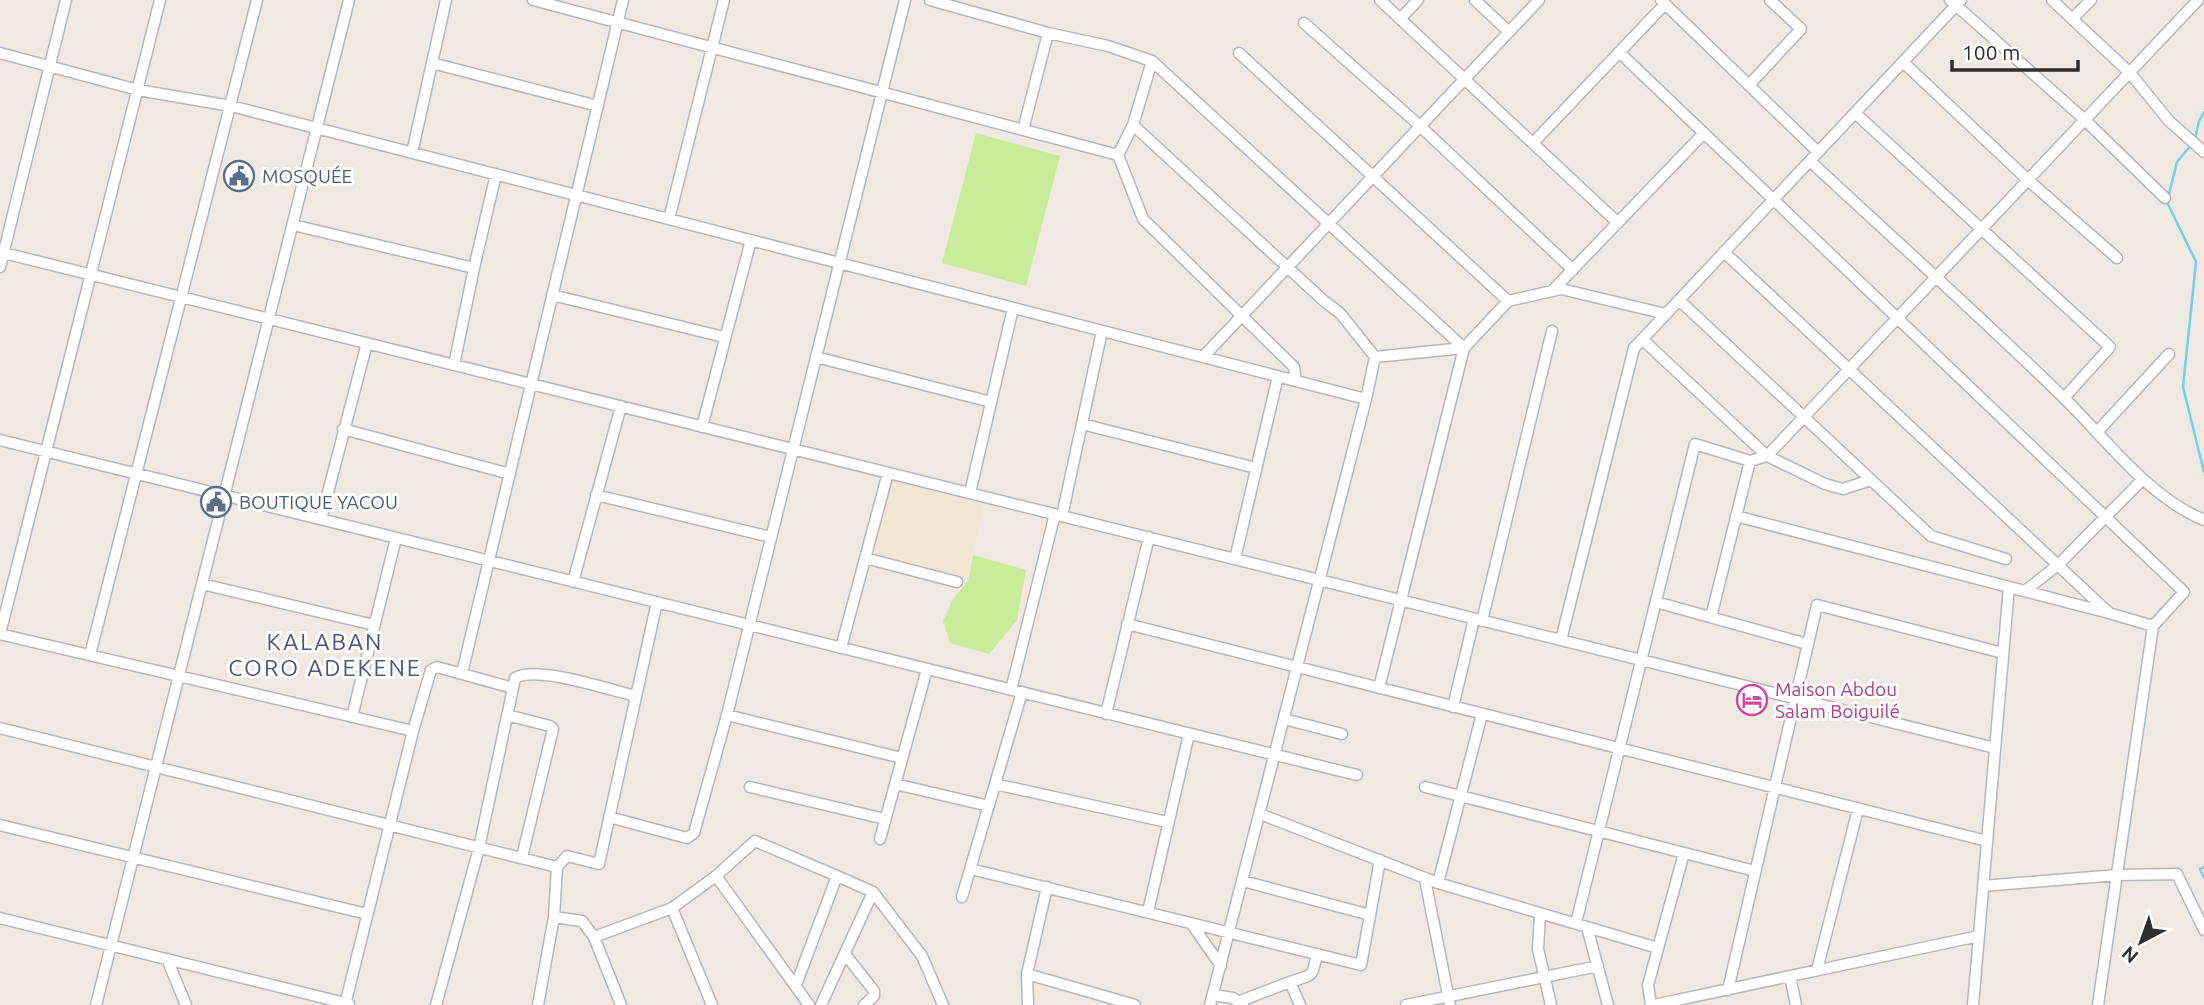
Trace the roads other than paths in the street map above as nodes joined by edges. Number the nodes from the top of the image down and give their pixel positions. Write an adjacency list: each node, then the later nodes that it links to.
1 (66, 0): 34 (street)
2 (160, 0): 38 (street)
3 (257, 0): 40 (street)
4 (349, 0): 46 (street)
5 (446, 0): 33 (street)
6 (533, 0): 23 (street)
7 (623, 0): 23 (street)
8 (724, 0): 27 (street)
9 (905, 0): 39 (street)
10 (930, 0): 26 (street)
11 (1380, 0): 21 (street)
12 (1418, 0): 21 (street)
13 (1475, 0): 25 (street)
14 (1539, 0): 25 (street)
15 (1770, 0): 37 (street)
16 (2052, 0): 22 (street)
17 (2091, 0): 22 (street)
18 (2198, 0): 35 (street)
19 (1663, 2): 28 (street); 37 (street)
20 (1956, 2): 32 (street); 43 (street)
21 (1400, 19): 36 (street)
22 (2072, 19): 35 (street)
23 (618, 23): 27 (street); 41 (street)
24 (1304, 23): 45 (street)
25 (1509, 32): 36 (street)
26 (1048, 33): 31 (street); 47 (street)
27 (712, 48): 39 (street); 60 (street)
28 (1619, 52): 48 (street); 49 (street)
29 (0, 53): 34 (street)
30 (1239, 53): 55 (street)
31 (1152, 61): 44 (street); 61 (street)
32 (1903, 62): 42 (street); 56 (street)
33 (432, 63): 41 (street); 51 (street)
34 (48, 67): 38 (street); 66 (street)
35 (2130, 73): 43 (street); 50 (street)
36 (1465, 79): 45 (street); 49 (street)
37 (1749, 85): 53 (street)
38 (138, 90): 40 (street); 74 (street)
39 (882, 93): 47 (street); 69 (street)
40 (231, 106): 46 (street); 78 (street)
41 (598, 106): 57 (street)
42 (1855, 113): 53 (street); 64 (street)
43 (2085, 120): 56 (street); 58 (street)
44 (1133, 125): 52 (street); 71 (street)
45 (1420, 127): 55 (street); 73 (street)
46 (317, 128): 51 (street); 63 (street)
47 (1023, 130): 52 (street)
48 (1704, 133): 59 (street); 62 (street)
49 (1533, 143): 62 (street)
50 (2204, 152)
51 (412, 153): 54 (street)
52 (1118, 155): 83 (street)
53 (1814, 156): 59 (street); 75 (street)
54 (496, 174): 57 (street); 72 (street)
55 (1372, 177): 61 (street); 80 (street)
56 (2028, 180): 64 (street); 68 (street)
57 (576, 195): 60 (street); 77 (street)
58 (2165, 198)
59 (1773, 200): 67 (street); 84 (street)
60 (669, 219): 65 (street)
61 (1328, 223): 71 (street); 91 (street)
62 (1618, 223): 73 (street)
63 (293, 225): 72 (street); 85 (street)
64 (1982, 229): 75 (street); 101 (street)
65 (751, 240): 69 (street); 88 (street)
66 (2, 252): 70 (street); 74 (street)
67 (1724, 252): 79 (street); 97 (street)
68 (2117, 258)
69 (839, 263): 81 (street); 94 (street)
70 (0, 267)
71 (1288, 267): 83 (street); 95 (street)
72 (474, 268): 96 (street)
73 (1573, 270): 76 (street)
74 (90, 274): 78 (street); 112 (street)
75 (1935, 278): 84 (street); 101 (street)
76 (1552, 291): 80 (street); 82 (street)
77 (552, 295): 88 (street); 100 (street)
78 (180, 297): 85 (street); 116 (street)
79 (1679, 300): 82 (street); 105 (street)
80 (1508, 301): 91 (street)
81 (1013, 307): 86 (street); 103 (street)
82 (1665, 314): 89 (street)
83 (1241, 316): 93 (street); 99 (street)
84 (1897, 318): 97 (street); 126 (street)
85 (269, 319): 90 (street); 122 (street)
86 (1102, 331): 93 (street); 106 (street)
87 (1552, 331): 148 (street)
88 (724, 337): 107 (street)
89 (1642, 339): 113 (street); 154 (street)
90 (367, 343): 96 (street); 108 (street)
91 (1464, 348): 95 (street); 143 (street)
92 (2169, 354): 109 (street)
93 (1203, 356): 98 (street)
94 (816, 357): 103 (street); 111 (street)
95 (1374, 357): 102 (street)
96 (454, 365): 100 (street)
97 (1849, 369): 105 (street); 136 (street)
98 (1278, 376): 99 (street); 115 (street)
99 (1296, 381): 102 (street)
100 (531, 384): 104 (street); 118 (street)
101 (2064, 398): 109 (street)
102 (1366, 399): 137 (street)
103 (991, 402): 121 (street)
104 (621, 406): 107 (street); 123 (street)
105 (1804, 417): 113 (street); 120 (street)
106 (1082, 424): 115 (street); 124 (street)
107 (702, 427): 111 (street)
108 (343, 429): 118 (street); 127 (street)
109 (2097, 432): 119 (street)
110 (0, 440): 112 (street)
111 (793, 449): 117 (street); 129 (street)
112 (45, 451): 116 (street); 153 (street)
113 (1767, 456): 114 (street); 120 (street)
114 (1750, 461): 125 (street); 145 (street)
115 (1256, 468): 133 (street)
116 (136, 473): 122 (street); 158 (street)
117 (888, 473): 121 (street); 132 (street)
118 (510, 474): 135 (street)
119 (2143, 479): 126 (street); 128 (street)
120 (1871, 480): 134 (street)
121 (970, 493): 124 (street)
122 (225, 495): 127 (street); 140 (street)
123 (596, 495): 129 (street); 138 (street)
124 (1058, 515): 130 (street); 166 (street)
125 (1736, 516): 141 (street); 147 (street)
126 (2105, 517): 136 (street); 152 (street)
127 (321, 519): 131 (street)
128 (2201, 519)
129 (771, 537): 151 (street)
130 (1149, 537): 133 (street); 149 (street)
131 (396, 538): 135 (street); 150 (street)
132 (865, 558): 139 (street); 156 (street)
133 (1235, 559): 137 (street)
134 (2006, 559)
135 (489, 561): 138 (street); 162 (street)
136 (2058, 565): 142 (street); 146 (street)
137 (1319, 580): 143 (street); 160 (street)
138 (573, 582): 144 (street)
139 (957, 582)
140 (202, 584): 150 (street); 163 (street)
141 (2009, 587): 142 (street); 157 (street)
142 (2025, 591): 146 (street)
143 (1401, 600): 148 (street); 165 (street)
144 (657, 602): 151 (street); 167 (street)
145 (1656, 602): 147 (street); 159 (street)
146 (2109, 613): 152 (street)
147 (1711, 617): 155 (street)
148 (1478, 620): 154 (street); 169 (street)
149 (1127, 624): 160 (street); 170 (street)
150 (374, 625): 174 (street)
151 (749, 625): 156 (street); 173 (street)
152 (2153, 626): 211 (street)
153 (0, 634): 158 (street)
154 (1561, 640): 159 (street)
155 (1807, 644): 157 (street); 168 (street)
156 (841, 648): 161 (street)
157 (2003, 653): 181 (street)
158 (90, 655): 163 (street)
159 (1642, 660): 168 (street); 180 (street)
160 (1297, 667): 165 (street); 175 (street)
161 (927, 669): 166 (street); 183 (street)
162 (462, 673): 164 (street); 177 (street)
163 (179, 676): 174 (street); 184 (street)
164 (513, 688): 167 (street); 172 (street)
165 (1380, 688): 169 (street)
166 (1016, 691): 170 (street); 187 (street)
167 (636, 696): 195 (street)
168 (1795, 698): 181 (street); 190 (street)
169 (1454, 706): 171 (street)
170 (1106, 713): 178 (street)
171 (1482, 714): 180 (street); 191 (street)
172 (507, 715): 203 (street); 206 (street)
173 (727, 715): 183 (street); 195 (street)
174 (352, 717): 177 (street)
175 (1284, 719): 179 (street); 182 (street)
176 (0, 728): 184 (street)
177 (413, 731): 198 (street)
178 (1189, 734): 182 (street); 197 (street)
179 (1342, 734)
180 (1619, 748): 190 (street); 200 (street)
181 (1995, 748): 202 (street)
182 (1275, 755): 185 (street); 194 (street)
183 (902, 758): 186 (street)
184 (156, 767): 198 (street); 205 (street)
185 (1357, 775)
186 (895, 784): 192 (street); 196 (street)
187 (995, 784): 192 (street); 197 (street)
188 (750, 787): 196 (street)
189 (1425, 787): 191 (street)
190 (1774, 788): 193 (street); 210 (street)
191 (1461, 796): 200 (street); 216 (street)
192 (989, 806): 209 (street)
193 (1858, 808): 202 (street); 242 (street)
194 (1260, 814): 207 (street); 215 (street)
195 (609, 817): 208 (street)
196 (885, 819): 201 (street)
197 (1167, 822): 222 (street)
198 (390, 824): 203 (street); 223 (street)
199 (0, 825): 205 (street)
200 (1599, 831): 204 (street); 229 (street)
201 (880, 839)
202 (1987, 841): 217 (street)
203 (479, 848): 206 (street); 255 (street)
204 (1684, 853): 210 (street); 236 (street)
205 (134, 857): 223 (street); 235 (street)
206 (522, 857): 208 (street)
207 (1380, 860): 214 (street); 224 (street)
208 (557, 867): 226 (street)
209 (971, 869): 218 (street); 220 (street)
210 (1755, 871): 248 (street)
211 (2117, 875): 217 (street); 231 (street); 272 (street)
212 (716, 876): 213 (street); 221 (street); 247 (street)
213 (837, 876): 219 (street); 247 (street)
214 (1425, 879): 216 (street); 250 (street)
215 (1243, 881): 224 (street); 232 (street)
216 (1438, 883): 225 (street)
217 (1983, 886): 233 (street)
218 (1046, 887): 222 (street); 243 (street)
219 (873, 892): 237 (street); 262 (street)
220 (962, 897)
221 (671, 908): 234 (street); 258 (street)
222 (1148, 912): 228 (street)
223 (368, 914): 252 (street)
224 (1370, 915): 238 (street)
225 (1540, 915): 229 (street); 245 (street)
226 (555, 917): 234 (street); 256 (street)
227 (0, 918): 235 (street)
228 (1191, 923): 232 (street); 241 (street)
229 (1576, 923): 230 (street)
230 (1587, 927): 236 (street); 240 (street)
231 (2204, 930)
232 (1230, 932): 238 (street); 241 (street)
233 (1979, 936): 242 (street); 271 (street)
234 (594, 937): 257 (street)
235 (111, 946): 239 (street); 253 (street)
236 (1658, 948): 269 (street)
237 (845, 954): 260 (street); 261 (street)
238 (1317, 954): 246 (street)
239 (167, 959): 252 (street); 254 (street)
240 (1598, 965): 245 (street); 268 (street)
241 (1221, 966): 249 (street)
242 (1817, 971): 244 (street)
243 (1027, 974): 263 (street); 264 (street)
244 (1790, 976): 248 (street); 270 (street)
245 (1544, 977): 250 (street); 267 (street)
246 (1290, 982): 251 (street); 265 (street)
247 (796, 985): 259 (street)
248 (1727, 990): 269 (street)
249 (1212, 1000): 251 (street)
250 (1449, 1000): 266 (street)
251 (1241, 1003)
252 (347, 1004)
253 (96, 1005)
254 (186, 1005)
255 (436, 1005)
256 (538, 1005)
257 (621, 1005)
258 (712, 1005)
259 (809, 1005)
260 (821, 1005)
261 (864, 1005)
262 (943, 1005)
263 (1028, 1005)
264 (1135, 1005)
265 (1300, 1005)
266 (1406, 1005)
267 (1551, 1005)
268 (1608, 1005)
269 (1653, 1005)
270 (1796, 1005)
271 (1973, 1005)
272 (2098, 1005)

